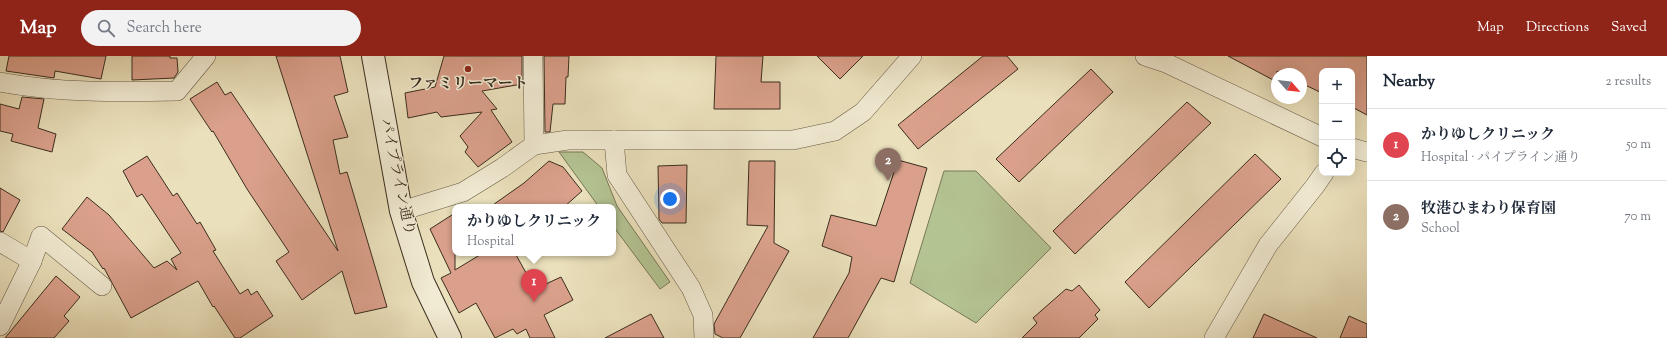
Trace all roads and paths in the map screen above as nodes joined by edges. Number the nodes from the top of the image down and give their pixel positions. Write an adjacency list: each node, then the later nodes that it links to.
1 (206, 56): 6 (street)
2 (373, 56): 13 (main road, パイプライン通り)
3 (533, 56): 9 (street)
4 (912, 56): 8 (street)
5 (1144, 56): 7 (street)
6 (0, 82)
7 (1319, 136)
8 (614, 140): 9 (street); 19 (street)
9 (534, 145): 13 (street)
10 (1355, 149): 11 (street)
11 (1367, 152)
12 (1322, 176): 20 (street)
13 (401, 211): 18 (main road, パイプライン通り)
14 (0, 242): 15 (street)
15 (32, 260): 16 (street); 17 (street)
16 (102, 286)
17 (0, 326)
18 (450, 338)
19 (704, 338)
20 (1214, 338)

